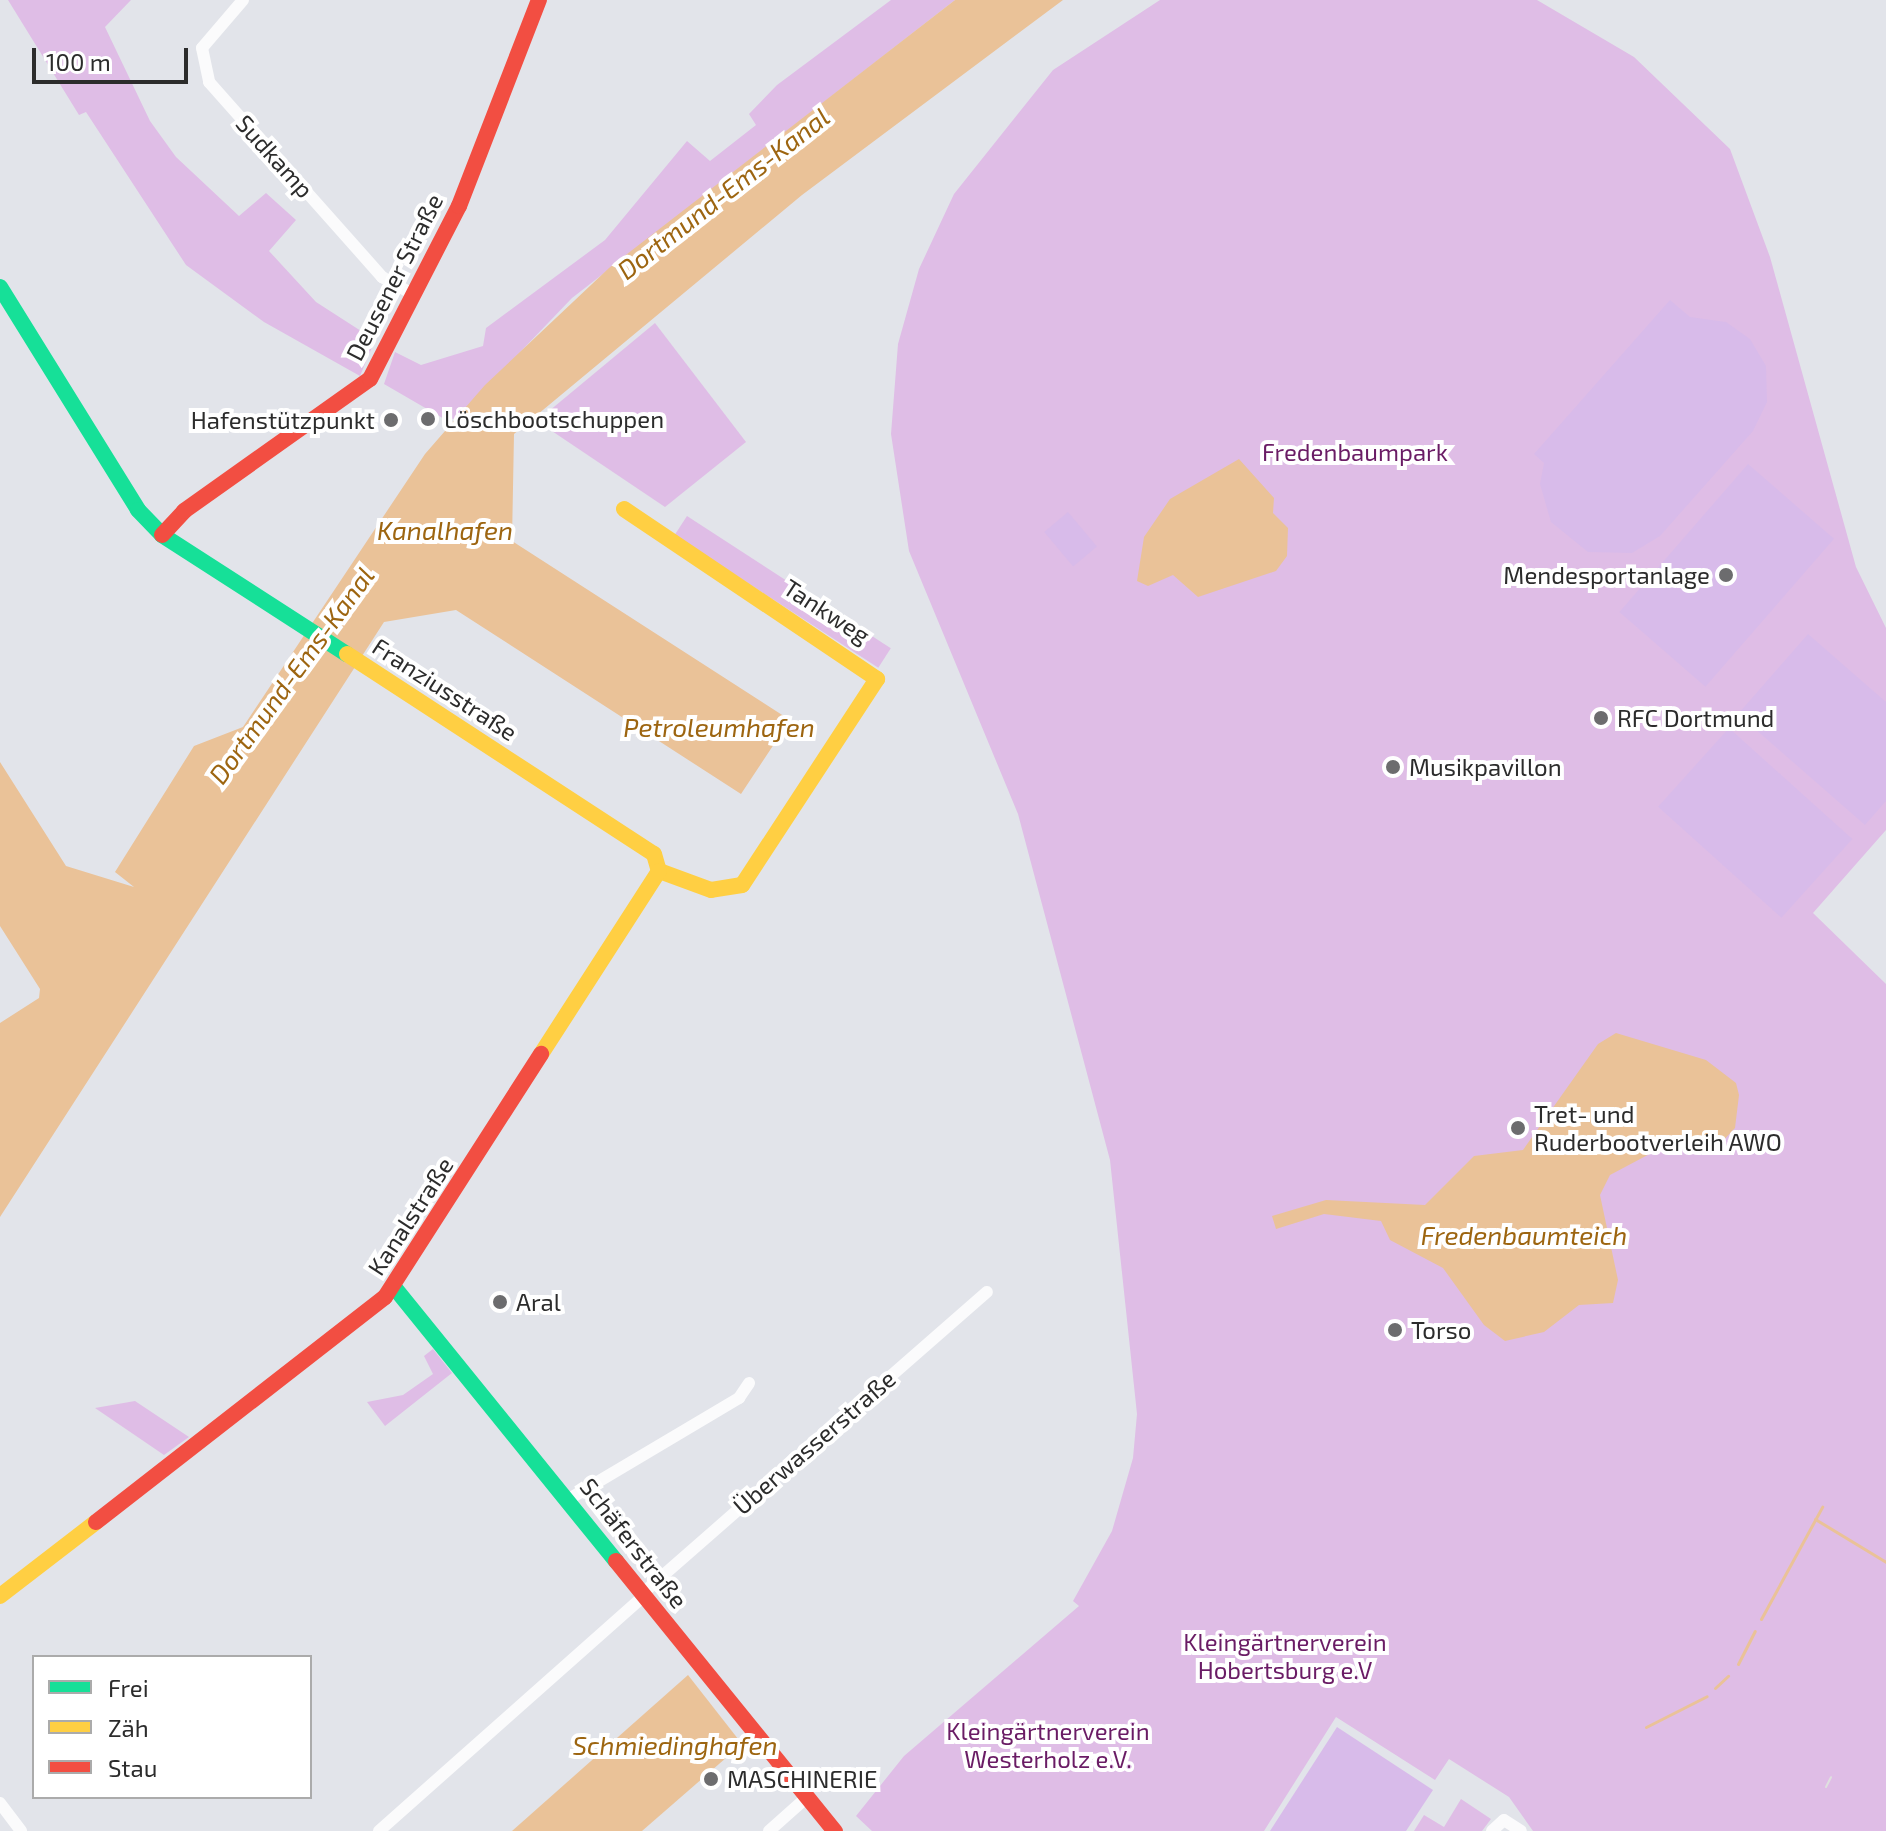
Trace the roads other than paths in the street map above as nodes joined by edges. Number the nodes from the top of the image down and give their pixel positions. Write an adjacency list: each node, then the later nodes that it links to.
1 (243, 0): 4 (street, Sudkamp)
2 (539, 0): 4 (main road, Deusener Straße)
3 (0, 287): 6 (main road, Franziusstraße)
4 (415, 295): 6 (main road, Deusener Straße)
5 (624, 509): 7 (main road, Tankweg)
6 (162, 535): 7 (main road, Franziusstraße)
7 (659, 871): 8 (main road, Kanalstraße)
8 (394, 1287): 11 (main road, Schäferstraße); 13 (main road, Kanalstraße)
9 (987, 1292): 12 (street, Überwasserstraße)
10 (749, 1383): 11 (street)
11 (569, 1499): 12 (main road, Schäferstraße)
12 (644, 1594): 14 (main road, Schäferstraße); 17 (street, Überwasserstraße)
13 (0, 1596)
14 (806, 1798): 18 (street); 19 (main road, Schäferstraße)
15 (0, 1803): 16 (street)
16 (21, 1831)
17 (379, 1831)
18 (769, 1831)
19 (835, 1831)
20 (1492, 1831): 21 (street)
21 (1521, 1831)

